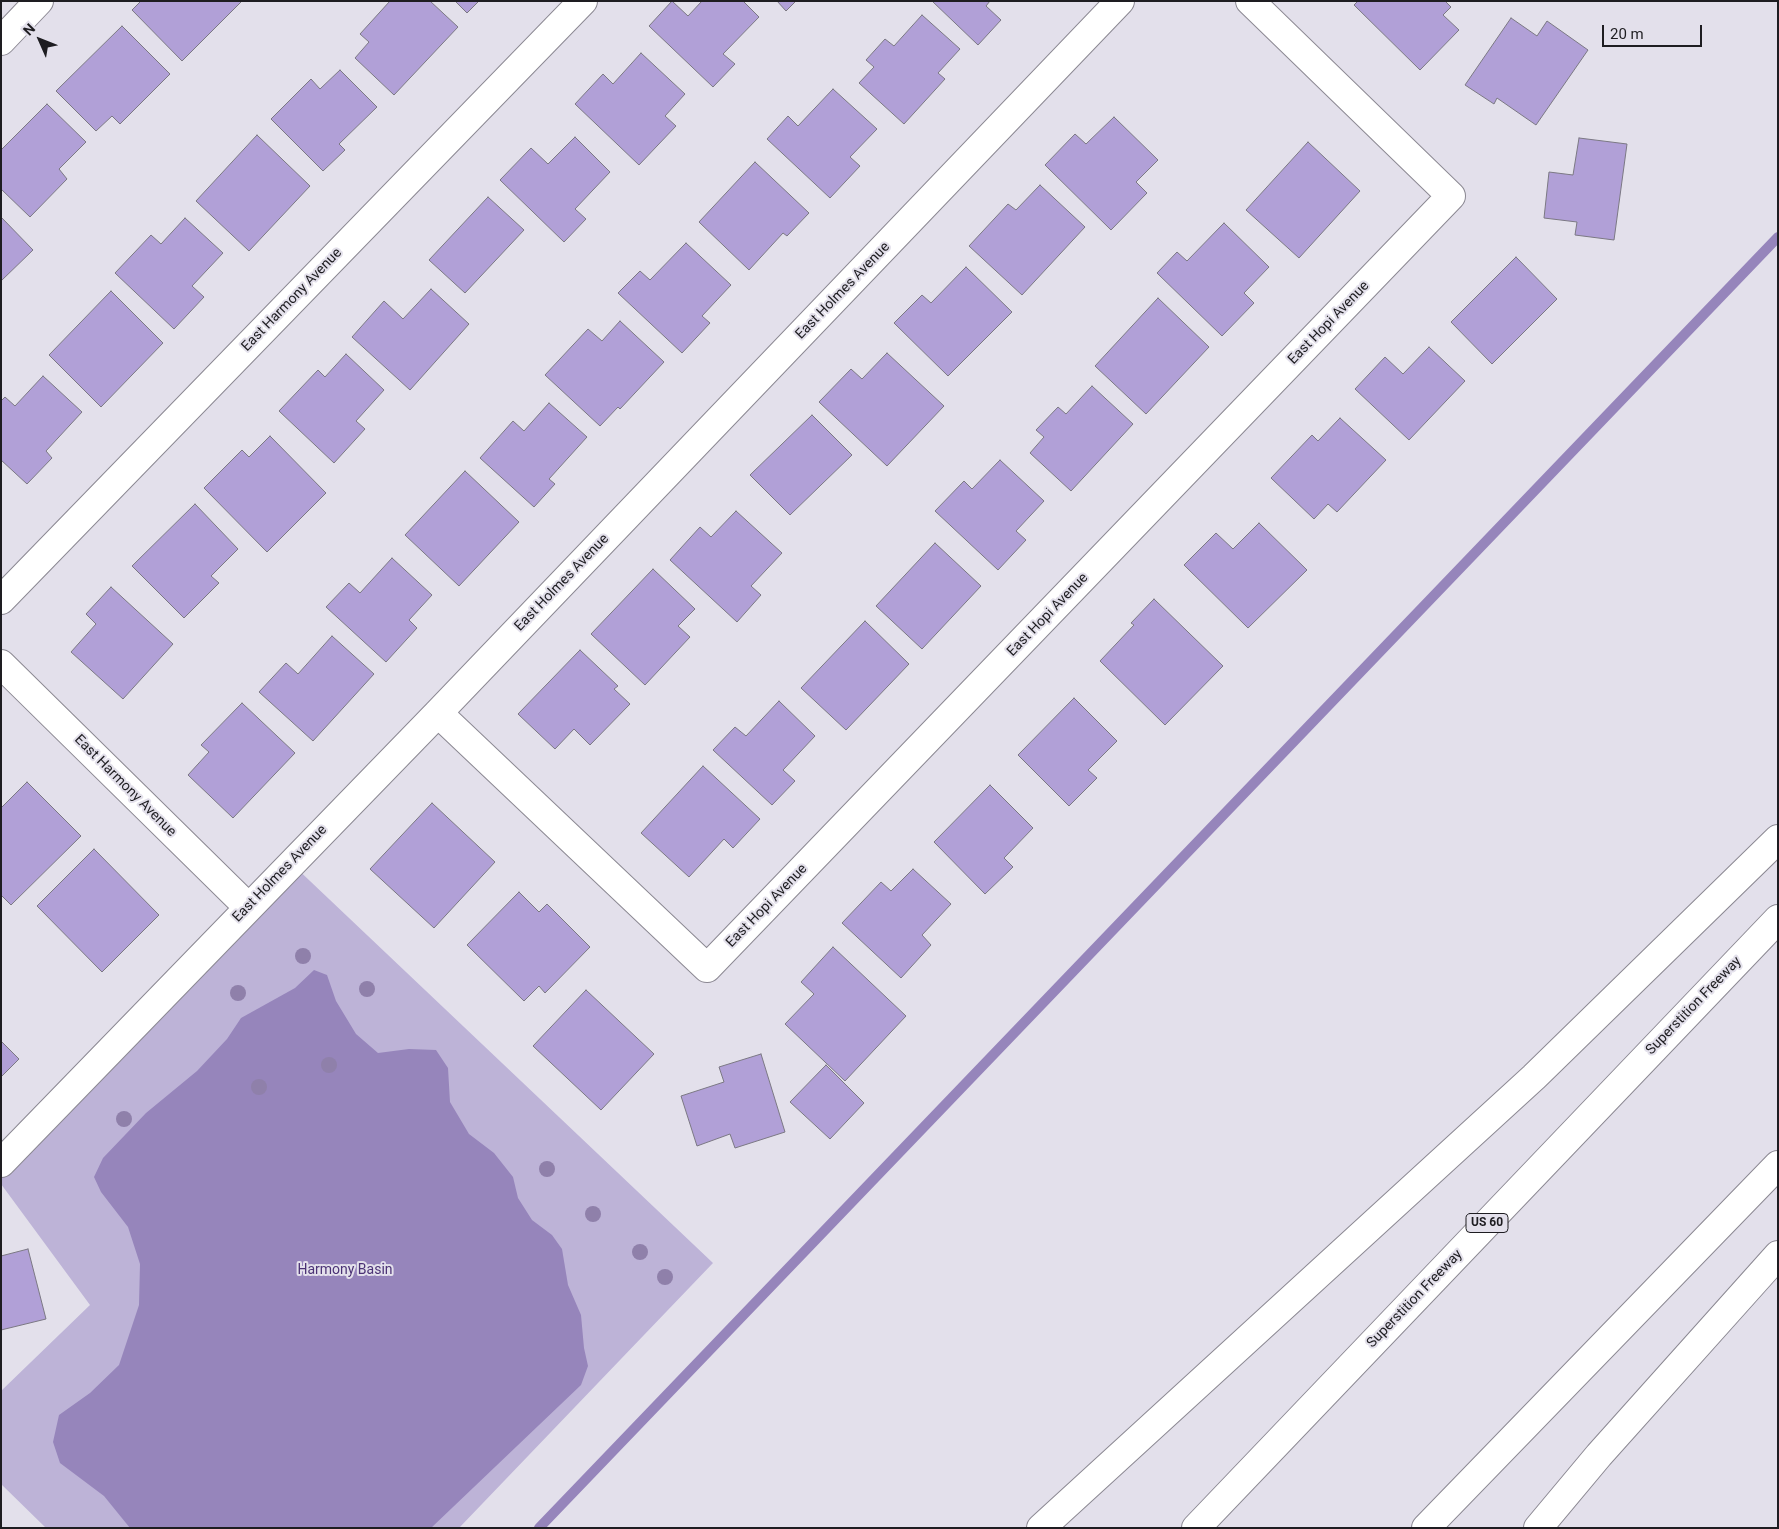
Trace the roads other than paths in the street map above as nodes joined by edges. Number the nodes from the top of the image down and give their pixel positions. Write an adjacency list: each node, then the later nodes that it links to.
1 (39, 1): 5 (main road)
2 (583, 1): 6 (main road, East Harmony Avenue)
3 (1120, 1): 8 (main road, East Holmes Avenue)
4 (1250, 1): 8 (main road, East Hopi Avenue)
5 (1, 41)
6 (1, 600)
7 (1, 664): 10 (main road, East Harmony Avenue)
8 (438, 713): 10 (main road, East Holmes Avenue)
9 (1778, 839): 15 (main road)
10 (248, 907): 12 (main road, East Holmes Avenue)
11 (1778, 919): 16 (main road, Superstition Freeway / US 60)
12 (1, 1163)
13 (1778, 1165): 17 (main road)
14 (1778, 1255): 18 (main road)
15 (1041, 1528)
16 (1196, 1528)
17 (1426, 1528)
18 (1538, 1528)

